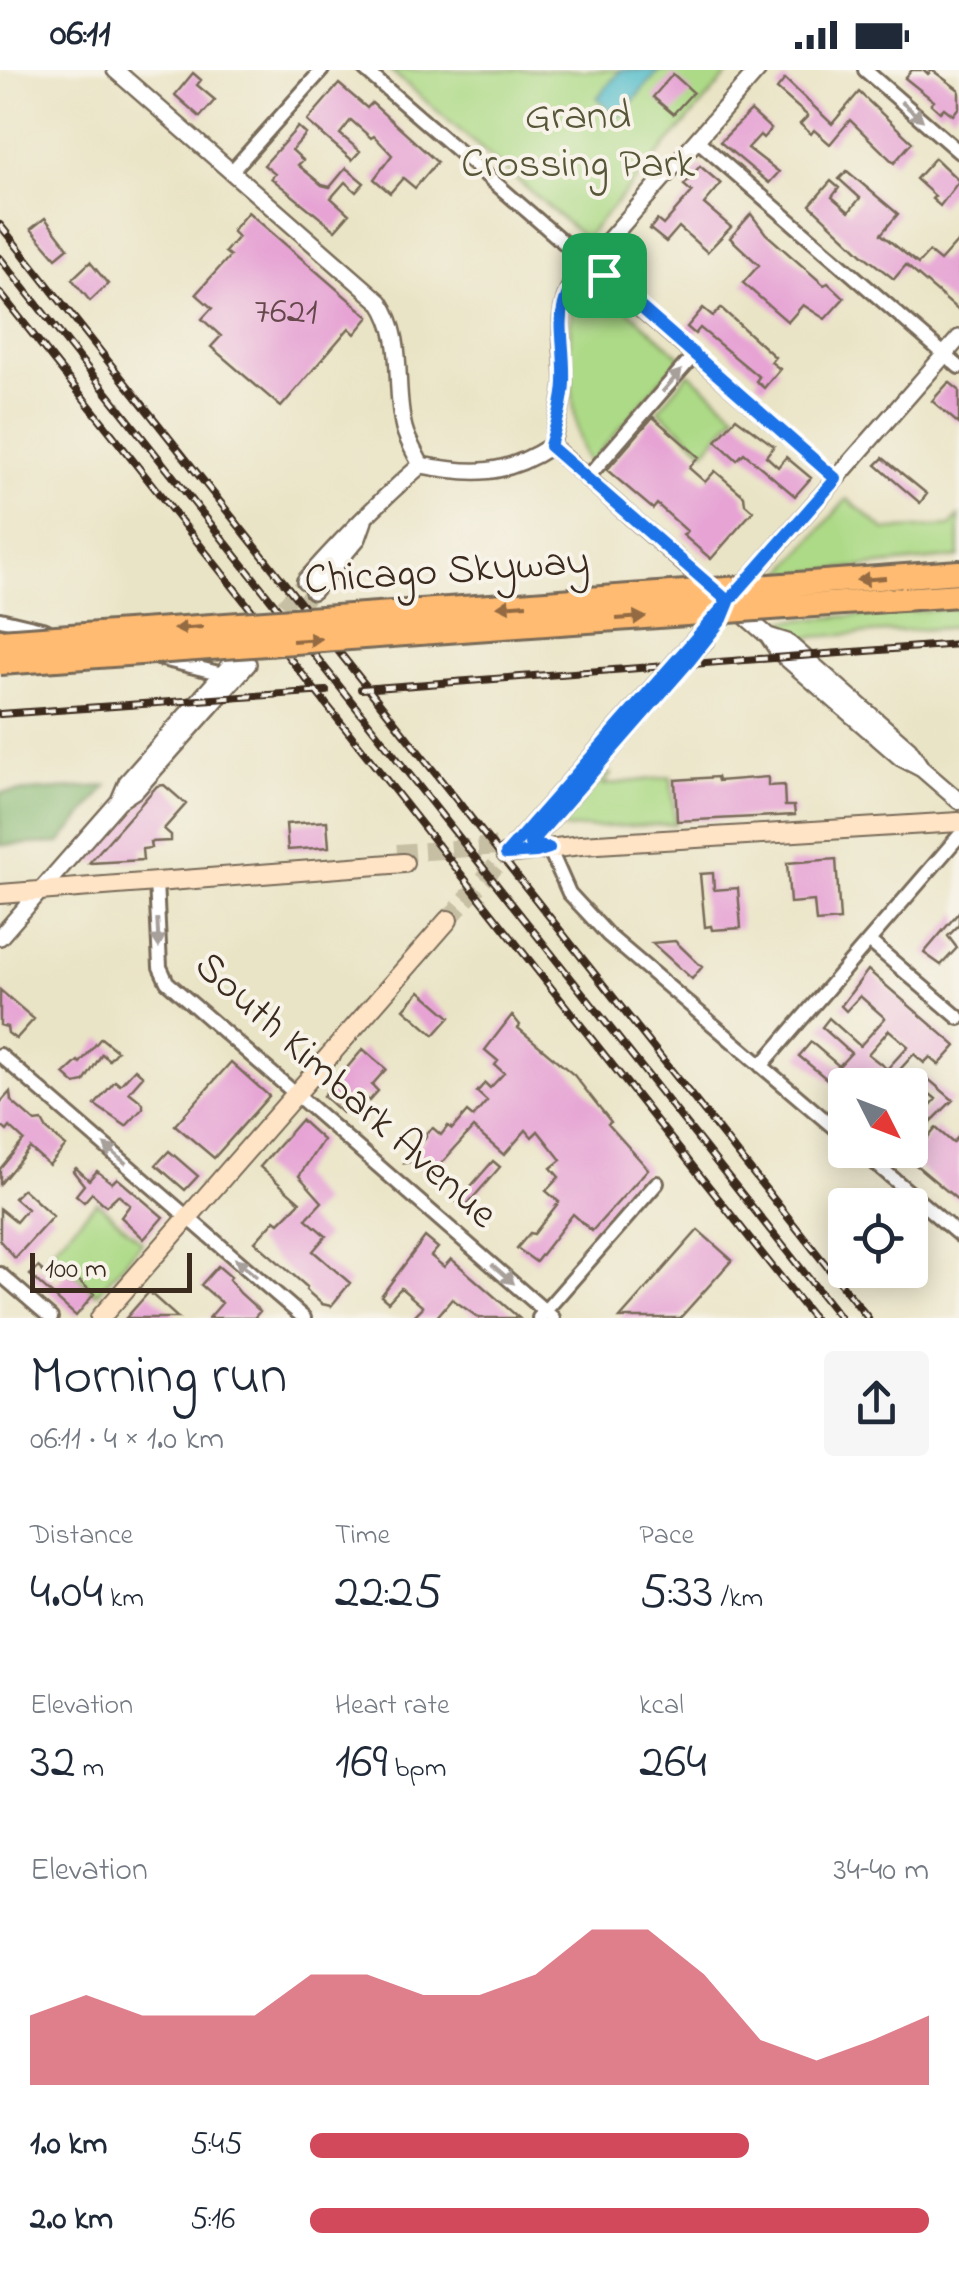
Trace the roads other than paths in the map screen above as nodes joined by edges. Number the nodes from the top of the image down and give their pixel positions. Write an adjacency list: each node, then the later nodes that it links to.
1 (115, 70): 8 (street)
2 (322, 70): 8 (street)
3 (365, 70): 9 (street)
4 (758, 70): 6 (street)
5 (866, 70): 7 (street, one-way to 7)
6 (697, 140): 9 (street); 12 (street)
7 (959, 152)
8 (232, 171): 15 (street)
9 (590, 262): 11 (street); 14 (street)
10 (959, 338): 12 (street)
11 (694, 354): 16 (street, one-way to 11); 17 (street)
12 (944, 354): 13 (street); 17 (street)
13 (959, 367)
14 (550, 446): 15 (street); 16 (street)
15 (420, 465): 19 (street)
16 (587, 478): 22 (street)
17 (836, 479): 22 (street)
18 (959, 572): 21 (highway, Chicago Skyway, one-way to 21)
19 (309, 586)
20 (959, 594): 21 (highway, Chicago Skyway)
21 (785, 596): 24 (highway, Chicago Skyway, one-way to 24, bridge); 26 (highway, Chicago Skyway, one-way to 21, bridge)
22 (729, 602): 28 (street); 31 (street)
23 (0, 619): 27 (street)
24 (0, 641)
25 (244, 659): 27 (street)
26 (0, 663)
27 (229, 676): 34 (street)
28 (959, 801)
29 (959, 822): 31 (main road)
30 (959, 836): 38 (street)
31 (519, 850): 41 (street)
32 (400, 858): 33 (main road)
33 (156, 881): 34 (main road); 42 (street, South Kimbark Avenue, one-way to 42)
34 (41, 891): 35 (main road); 37 (street)
35 (0, 894)
36 (452, 924): 42 (main road)
37 (0, 937)
38 (869, 940): 39 (street); 41 (street)
39 (959, 1018)
40 (0, 1055): 46 (street, one-way to 40)
41 (761, 1066): 43 (street)
42 (297, 1095): 46 (main road); 49 (street, South Kimbark Avenue, one-way to 49)
43 (828, 1123)
44 (881, 1168): 47 (street)
45 (657, 1183): 49 (street)
46 (188, 1218): 51 (main road); 52 (street, one-way to 46)
47 (959, 1234)
48 (0, 1274): 50 (street)
49 (546, 1316)
50 (51, 1318)
51 (100, 1318)
52 (304, 1318)

